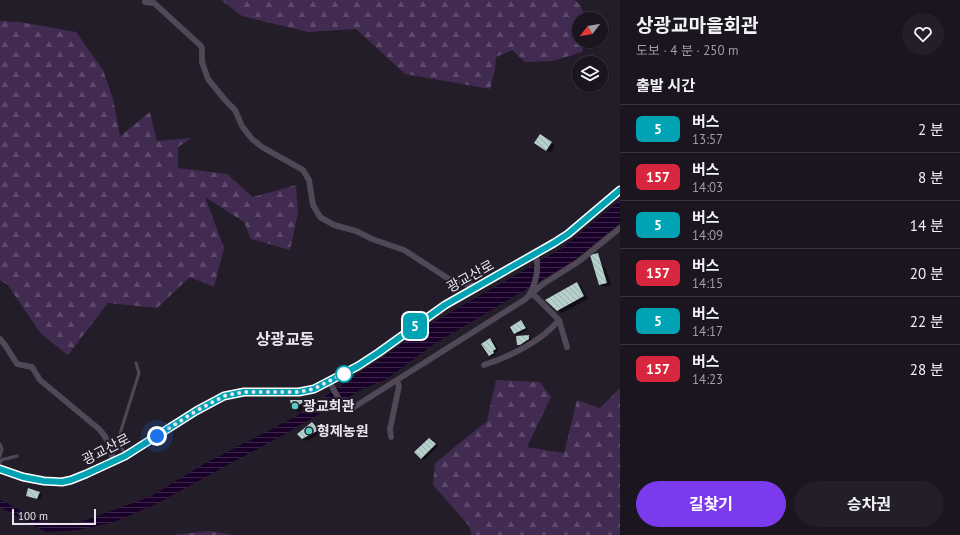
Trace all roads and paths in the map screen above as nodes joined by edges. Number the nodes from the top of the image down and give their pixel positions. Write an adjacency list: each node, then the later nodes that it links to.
1 (145, 2): 5 (street)
2 (620, 190): 4 (street, 광교산로)
3 (620, 228): 6 (street)
4 (537, 257): 5 (street, 광교산로); 6 (street)
5 (477, 287): 13 (street, 광교산로)
6 (530, 294): 7 (street); 12 (street)
7 (559, 320): 9 (street); 11 (street)
8 (0, 339): 19 (street)
9 (567, 347)
10 (136, 363): 18 (lane)
11 (484, 365)
12 (396, 380): 13 (street); 14 (street)
13 (329, 381): 18 (street, 광교산로)
14 (391, 436)
15 (0, 444): 16 (lane)
16 (0, 456)
17 (17, 456): 20 (lane)
18 (125, 456): 19 (street, 광교산로)
19 (113, 462): 20 (street, 광교산로)
20 (0, 467)

